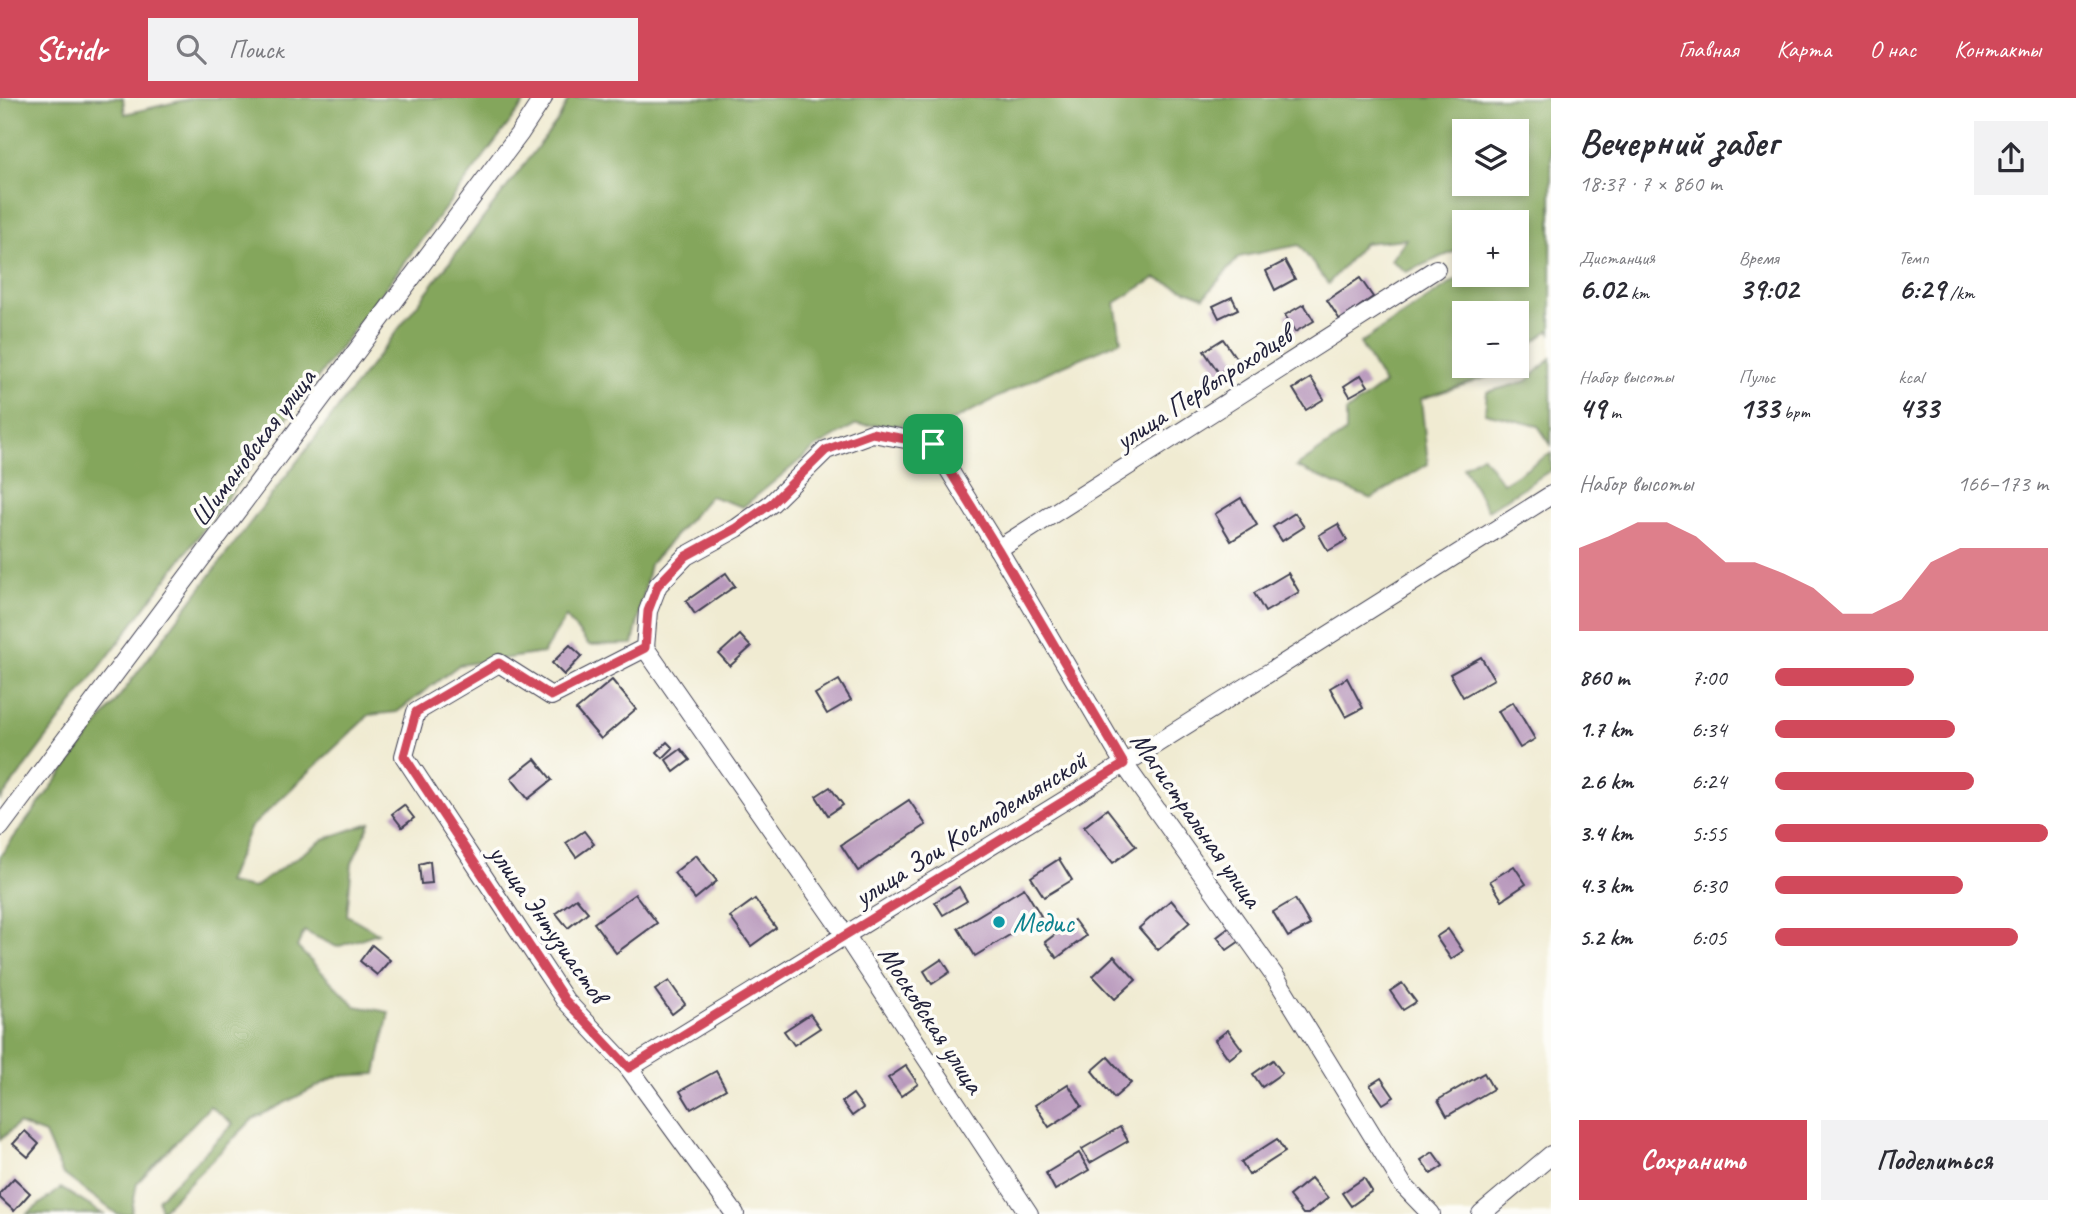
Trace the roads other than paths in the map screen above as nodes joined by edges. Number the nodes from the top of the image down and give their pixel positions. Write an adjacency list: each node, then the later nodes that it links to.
1 (543, 98): 7 (street, Шимановская улица)
2 (1436, 269): 4 (street, улица Первопроходцев)
3 (1551, 495): 6 (street, улица Зои Космодемьянской)
4 (998, 549): 5 (street, Магистральная улица); 6 (street, Магистральная улица)
5 (645, 648): 8 (street, Московская улица); 9 (street, улица Энтузиастов)
6 (1124, 764): 8 (street, улица Зои Космодемьянской); 13 (street, Магистральная улица)
7 (0, 827)
8 (846, 936): 9 (street, улица Зои Космодемьянской); 12 (street, Московская улица)
9 (629, 1068): 11 (street, улица Энтузиастов)
10 (1551, 1155): 14 (street)
11 (736, 1214)
12 (1029, 1214)
13 (1431, 1214)
14 (1481, 1214)

